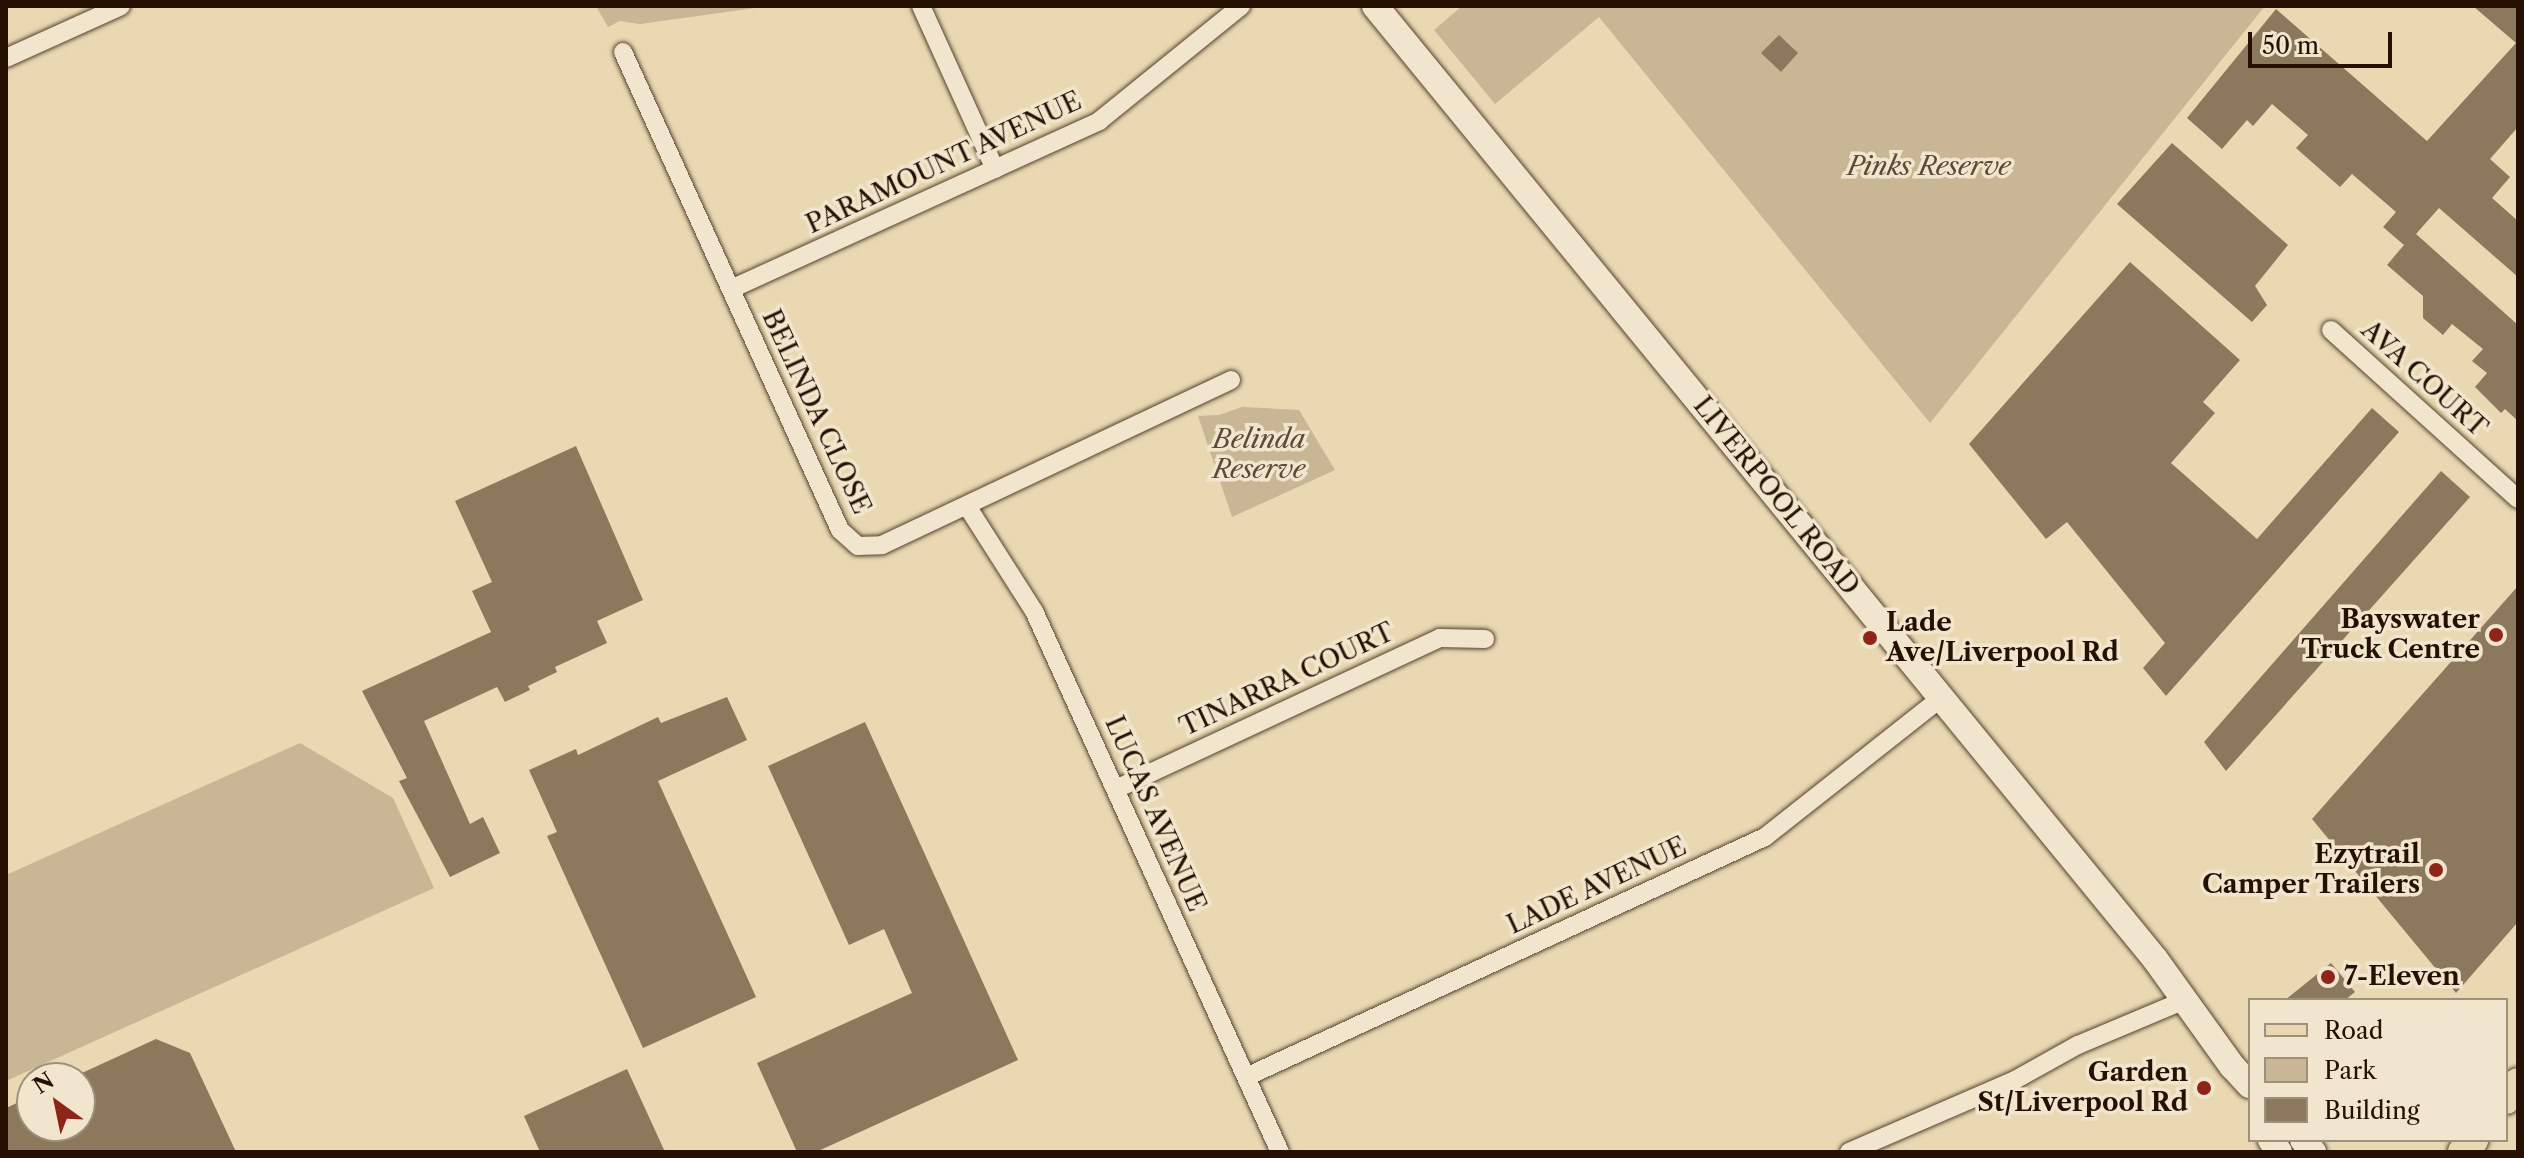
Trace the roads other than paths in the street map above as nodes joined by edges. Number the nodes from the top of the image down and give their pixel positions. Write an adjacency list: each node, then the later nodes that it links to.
1 (121, 6): 6 (street)
2 (921, 6): 7 (street)
3 (1241, 6): 7 (street, PARAMOUNT AVENUE)
4 (1375, 6): 14 (main road, LIVERPOOL ROAD)
5 (623, 52): 8 (street, BELINDA CLOSE)
6 (6, 58)
7 (995, 169): 8 (street, PARAMOUNT AVENUE)
8 (731, 289): 12 (street, BELINDA CLOSE)
9 (2331, 330): 11 (street, AVA COURT)
10 (1231, 380): 12 (street, BELINDA CLOSE)
11 (2518, 499)
12 (967, 506): 15 (street, LUCAS AVENUE)
13 (1485, 639): 15 (street, TINARRA COURT)
14 (1942, 697): 16 (main road, LIVERPOOL ROAD); 18 (street, LADE AVENUE)
15 (1116, 789): 18 (street, LUCAS AVENUE)
16 (2185, 1000): 17 (main road, LIVERPOOL ROAD); 22 (street)
17 (2232, 1066): 19 (main road, LIVERPOOL ROAD); 20 (main road, LIVERPOOL ROAD)
18 (1246, 1077): 21 (street, LUCAS AVENUE)
19 (2248, 1083)
20 (2248, 1099)
21 (1280, 1152)
22 (1849, 1152)

